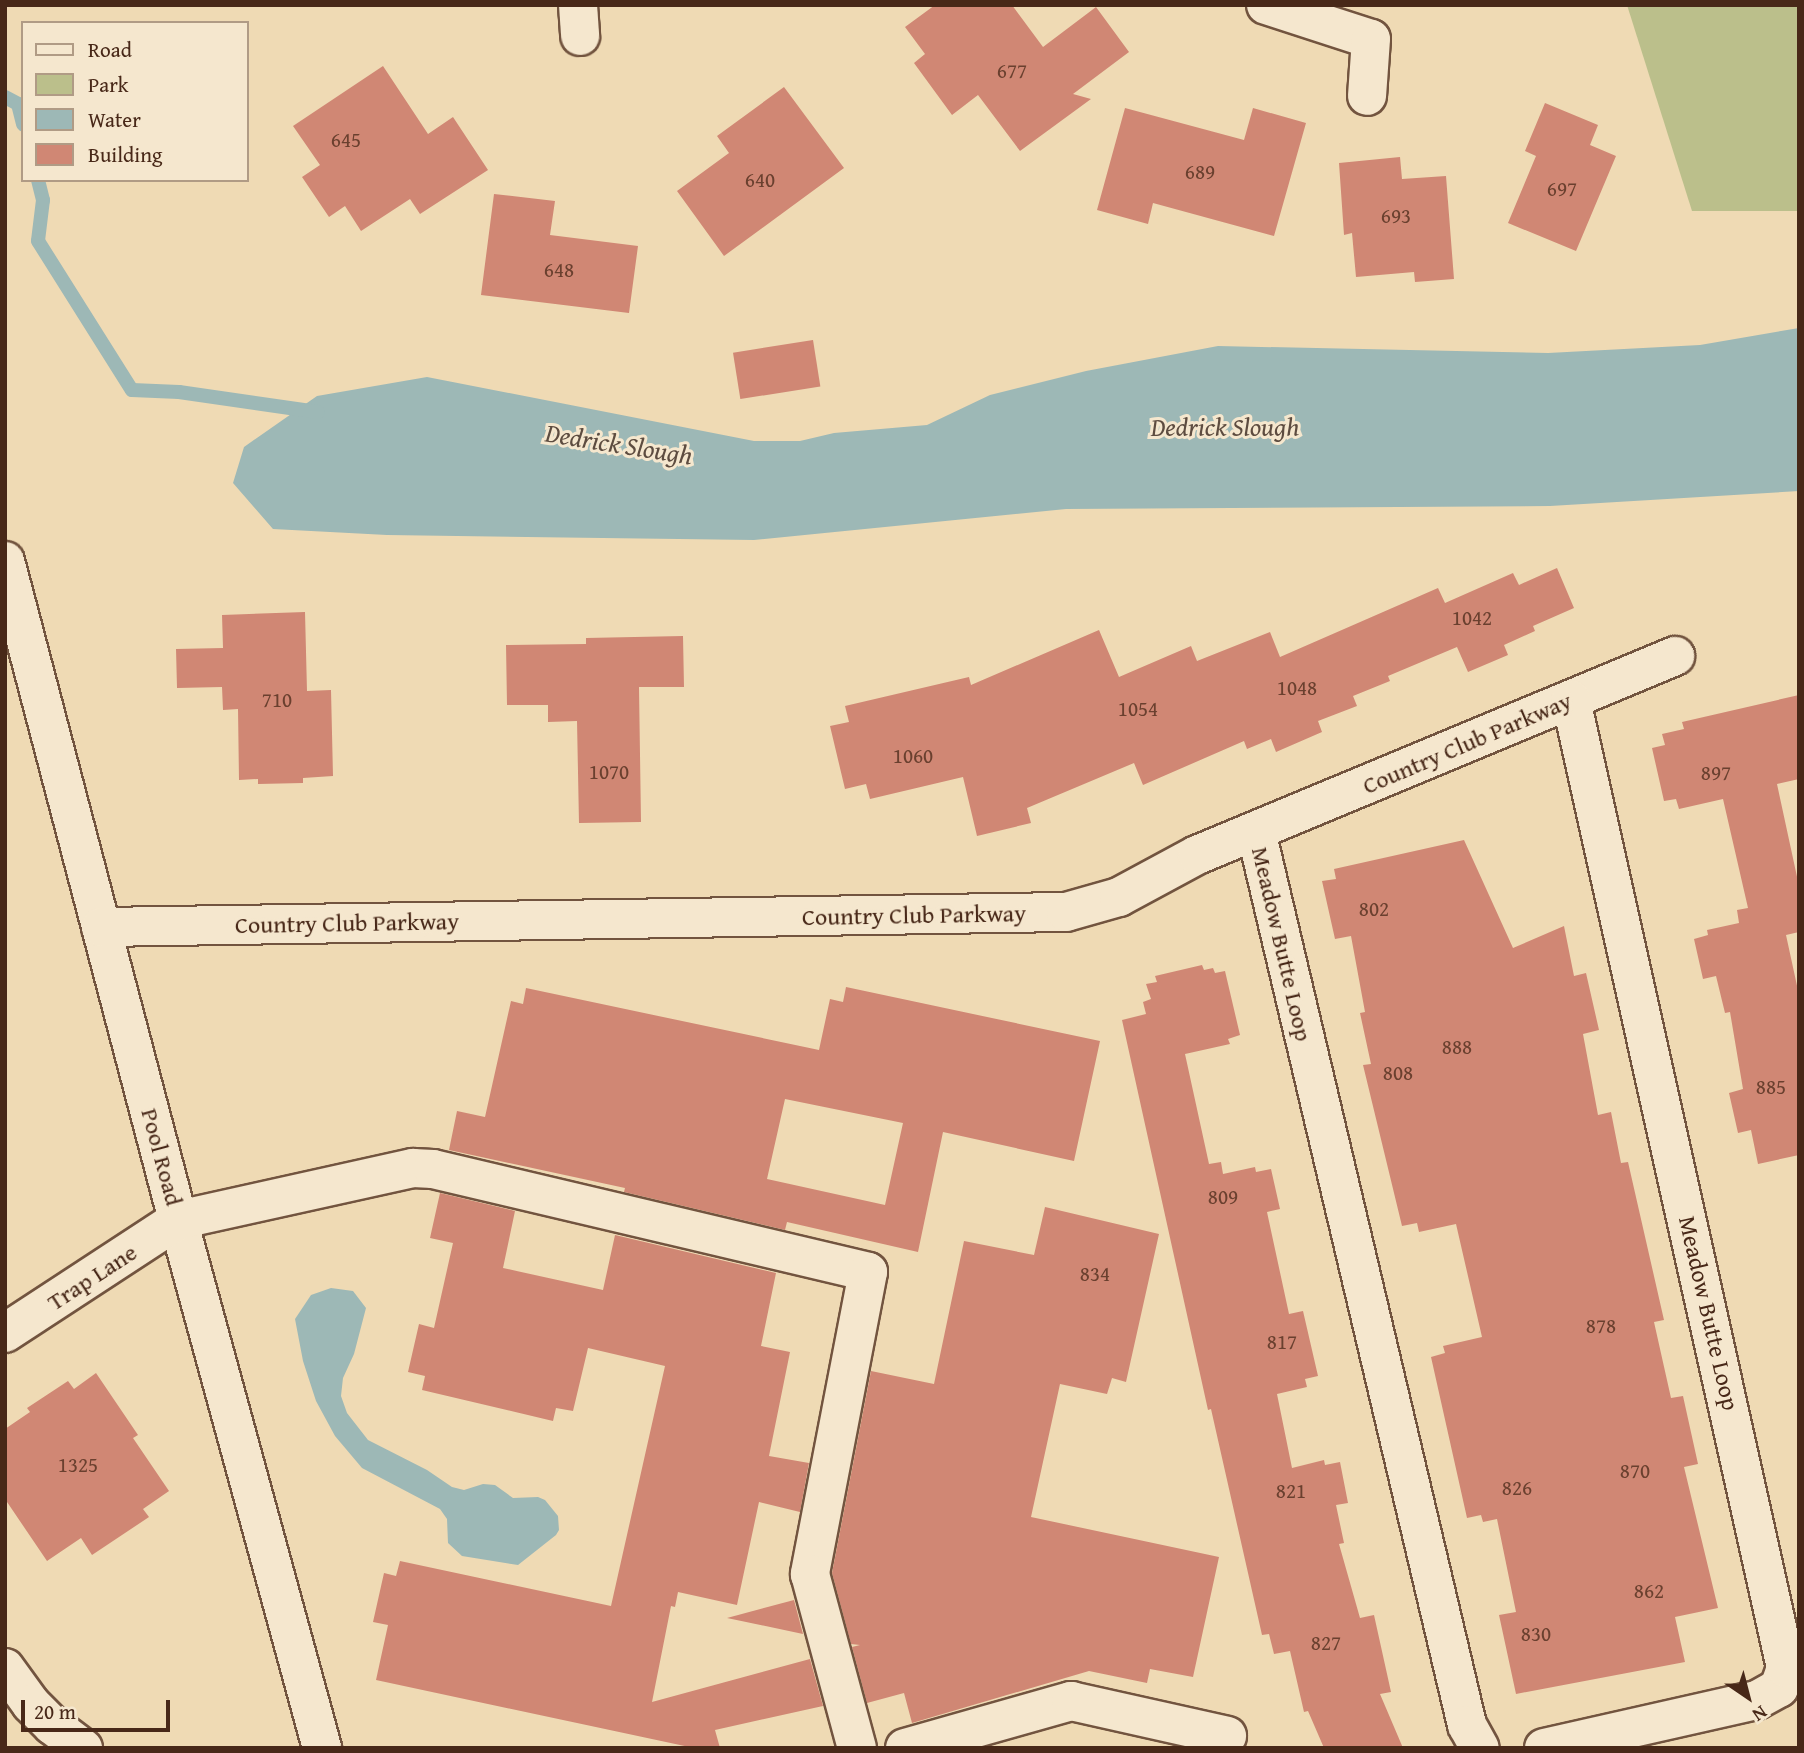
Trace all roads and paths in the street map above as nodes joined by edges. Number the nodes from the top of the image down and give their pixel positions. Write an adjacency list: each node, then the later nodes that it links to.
1 (1266, 5): 2 (street)
2 (1367, 96)
3 (6, 563): 7 (street, Pool Road)
4 (1675, 656): 5 (street, Country Club Parkway)
5 (1571, 700): 6 (street, Country Club Parkway); 17 (street, Meadow Butte Loop)
6 (1256, 831): 7 (street, Country Club Parkway); 16 (street, Meadow Butte Loop)
7 (101, 927): 8 (street, Pool Road)
8 (178, 1220): 9 (street, Trap Lane); 13 (street, Pool Road); 14 (street)
9 (5, 1333)
10 (5, 1668): 12 (street)
11 (1227, 1736): 15 (street)
12 (83, 1748)
13 (322, 1748)
14 (857, 1748)
15 (905, 1748)
16 (1480, 1748)
17 (1544, 1748)

